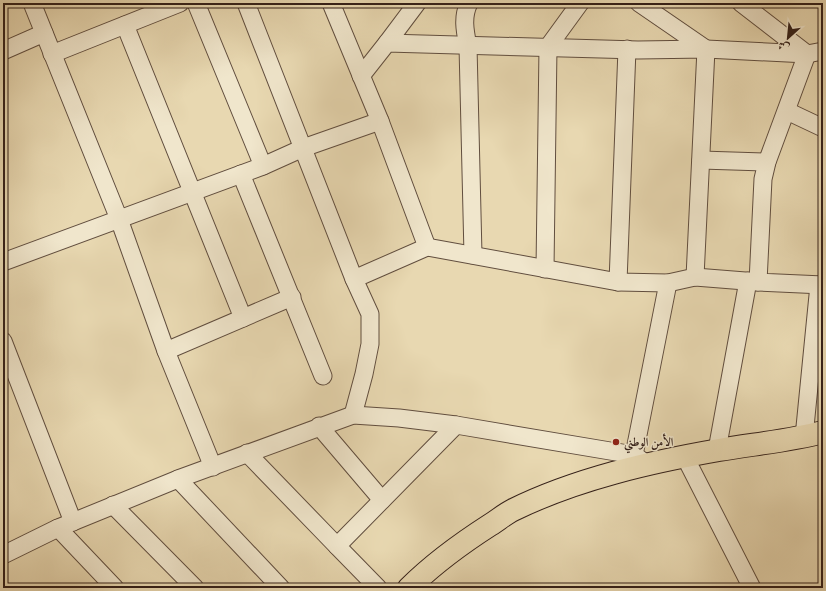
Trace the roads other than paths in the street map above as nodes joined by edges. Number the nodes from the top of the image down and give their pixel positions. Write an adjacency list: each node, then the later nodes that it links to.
1 (32, 3): 12 (street)
2 (180, 3): 11 (street)
3 (196, 3): 28 (street)
4 (246, 3): 25 (street)
5 (331, 3): 21 (street)
6 (417, 3): 13 (street)
7 (469, 3): 14 (street)
8 (580, 3): 15 (street)
9 (639, 3): 17 (street)
10 (741, 3): 19 (street)
11 (126, 25): 20 (street); 30 (street)
12 (44, 33): 18 (street); 20 (street)
13 (387, 43): 14 (street); 21 (street)
14 (468, 46): 15 (street); 33 (street)
15 (548, 47): 16 (street); 35 (street)
16 (627, 49): 17 (street); 39 (street)
17 (706, 49): 19 (street); 26 (street)
18 (3, 51)
19 (815, 52): 22 (street)
20 (52, 54): 31 (street)
21 (362, 76): 23 (street)
22 (787, 111): 24 (street); 27 (street)
23 (380, 121): 25 (street); 32 (street)
24 (823, 128)
25 (303, 148): 28 (street); 37 (street)
26 (701, 160): 27 (street); 36 (street)
27 (767, 162): 38 (street)
28 (263, 166): 29 (street)
29 (241, 174): 30 (street); 42 (street)
30 (192, 192): 31 (street); 43 (street)
31 (119, 219): 34 (street); 45 (street)
32 (426, 247): 33 (street); 37 (street)
33 (473, 256): 35 (street)
34 (3, 262)
35 (545, 269): 39 (street)
36 (695, 277): 38 (street); 40 (street)
37 (354, 279): 47 (street)
38 (753, 281): 41 (street); 51 (street)
39 (618, 282): 40 (street)
40 (668, 283): 54 (street)
41 (821, 285): 50 (street)
42 (292, 297): 43 (street); 46 (street)
43 (243, 318): 45 (street)
44 (3, 342): 59 (street)
45 (166, 351): 55 (street)
46 (323, 376)
47 (353, 415): 48 (street); 49 (street)
48 (456, 425): 54 (street); 57 (street)
49 (319, 426): 52 (street); 57 (street)
50 (813, 434): 51 (main road)
51 (717, 450): 53 (main road)
52 (247, 453): 55 (street); 60 (street)
53 (685, 457): 54 (main road); 67 (street)
54 (641, 460): 66 (main road)
55 (213, 467): 56 (street)
56 (178, 479): 58 (street); 64 (street)
57 (382, 500): 60 (street)
58 (113, 505): 59 (street); 63 (street)
59 (66, 525): 61 (street); 62 (street)
60 (337, 546): 65 (street)
61 (3, 555)
62 (115, 588)
63 (195, 588)
64 (281, 588)
65 (378, 588)
66 (409, 588)
67 (752, 588)

